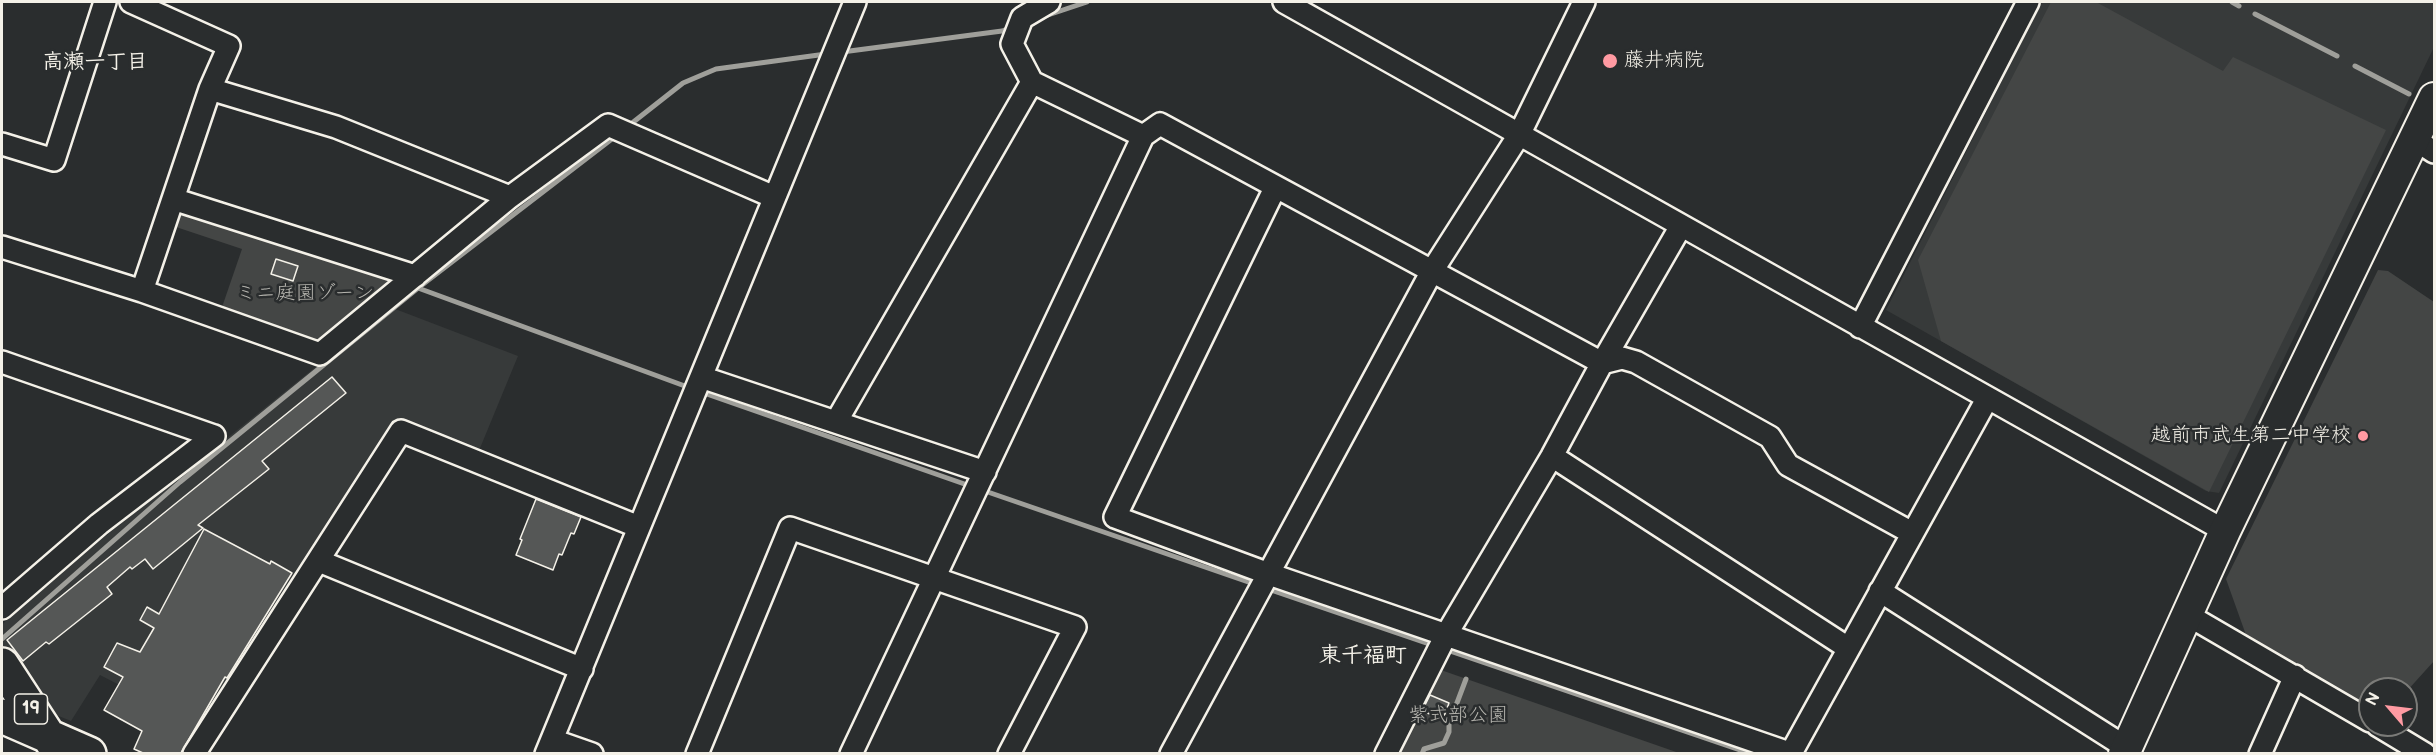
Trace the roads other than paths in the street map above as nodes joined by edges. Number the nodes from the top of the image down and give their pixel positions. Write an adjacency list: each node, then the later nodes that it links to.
1 (105, 2): 13 (street)
2 (131, 2): 9 (street)
3 (855, 2): 17 (street)
4 (1049, 2): 8 (street)
5 (1284, 2): 11 (street)
6 (1584, 2): 11 (street)
7 (2028, 2): 24 (street)
8 (1032, 82): 12 (street); 29 (street)
9 (210, 89): 16 (street); 18 (street)
10 (2434, 98): 14 (street)
11 (1519, 135): 19 (street); 21 (street)
12 (1143, 136): 15 (street); 31 (street)
13 (2, 144)
14 (2424, 145): 33 (street)
15 (1275, 188): 21 (street); 36 (street)
16 (510, 198): 17 (street); 22 (street)
17 (774, 198): 27 (street)
18 (173, 199): 22 (street); 23 (street)
19 (1682, 226): 24 (street); 26 (street)
20 (2, 247): 23 (street)
21 (1432, 271): 26 (street); 36 (street)
22 (415, 276): 23 (street)
23 (142, 291)
24 (1860, 327): 28 (street)
25 (2, 362): 39 (street)
26 (1602, 363): 30 (street); 34 (street)
27 (701, 376): 29 (street); 32 (street)
28 (1987, 399): 33 (street); 34 (street)
29 (836, 422): 31 (street)
30 (1552, 456): 41 (street); 42 (street)
31 (985, 472): 37 (street)
32 (639, 527): 35 (street); 44 (street)
33 (2225, 531): 40 (street)
34 (1911, 533): 38 (street)
35 (319, 561): 44 (street); 53 (street)
36 (1269, 574): 41 (street); 58 (street)
37 (935, 577): 55 (street); 56 (street); 57 (street)
38 (1880, 591): 42 (street); 51 (street)
39 (2, 608)
40 (2186, 614): 45 (street); 51 (street)
41 (1446, 635): 59 (street); 60 (street)
42 (1848, 648): 60 (street)
43 (2, 665): 49 (main road, 19)
44 (582, 669): 50 (street)
45 (2295, 676): 46 (street); 61 (street)
46 (2358, 714)
47 (2, 716): 49 (main road)
48 (2398, 737): 62 (street)
49 (55, 745): 52 (main road)
50 (549, 747): 54 (street)
51 (2126, 751)
52 (89, 753)
53 (195, 753)
54 (592, 753)
55 (697, 753)
56 (851, 753)
57 (1009, 753)
58 (1171, 753)
59 (1386, 753)
60 (1792, 753)
61 (2260, 753)
62 (2426, 753)

